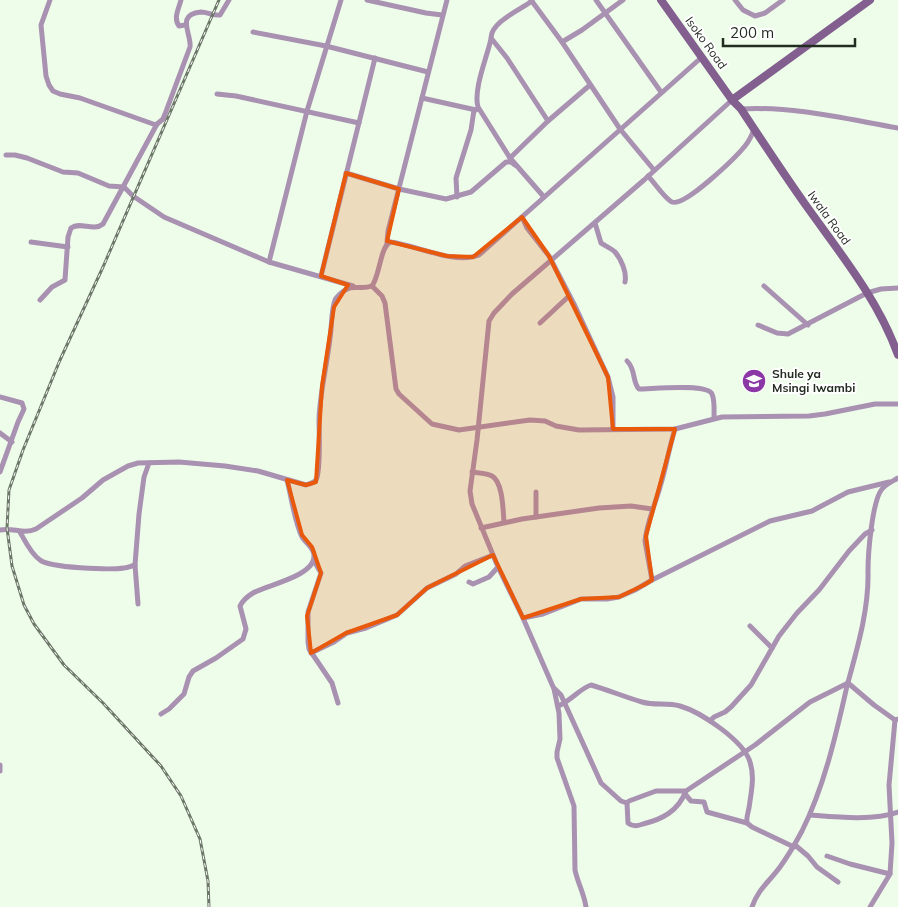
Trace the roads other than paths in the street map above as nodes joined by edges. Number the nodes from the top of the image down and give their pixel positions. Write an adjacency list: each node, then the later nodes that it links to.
1 (50, 0): 35 (street)
2 (181, 0): 17 (street)
3 (229, 0): 17 (street)
4 (341, 0): 21 (street)
5 (367, 0): 13 (street)
6 (447, 0): 16 (street)
7 (596, 0): 15 (street)
8 (623, 0): 15 (street)
9 (661, 0): 22 (street, Isoko Road)
10 (735, 0): 11 (street)
11 (783, 0)
12 (870, 0): 29 (street)
13 (374, 1): 16 (street)
14 (532, 1): 19 (street); 20 (street)
15 (605, 14): 20 (street); 26 (street)
16 (442, 15): 24 (street)
17 (185, 25): 35 (street)
18 (253, 32): 21 (street)
19 (491, 39): 31 (street); 33 (street)
20 (562, 42): 25 (street)
21 (326, 46): 23 (street); 32 (street)
22 (702, 57): 26 (street); 29 (street, Isoko Road)
23 (376, 58): 24 (street); 34 (street)
24 (428, 72): 28 (street)
25 (590, 85): 33 (street); 38 (street)
26 (661, 92): 38 (street)
27 (217, 94): 32 (street)
28 (422, 98): 31 (street); 46 (street)
29 (732, 100): 30 (street, Iwala Road); 42 (street)
30 (741, 109): 36 (street); 37 (street, Iwala Road)
31 (476, 110): 40 (street); 47 (street)
32 (307, 111): 34 (street); 55 (street)
33 (548, 121): 40 (street)
34 (359, 123): 43 (street)
35 (157, 124): 45 (street)
36 (898, 128)
37 (754, 129): 44 (street); 62 (street, Iwala Road)
38 (620, 130): 42 (street); 48 (street)
39 (6, 155): 45 (street)
40 (510, 158): 41 (street)
41 (515, 165): 47 (street); 48 (street)
42 (654, 170): 44 (street)
43 (346, 173): 46 (street); 56 (street)
44 (648, 176): 50 (street)
45 (124, 187): 53 (street); 55 (street)
46 (399, 188): 47 (street); 52 (street)
47 (457, 197)
48 (544, 197): 49 (street)
49 (522, 217): 52 (street); 54 (street)
50 (595, 223): 54 (street); 57 (street)
51 (31, 242): 53 (street)
52 (387, 243): 59 (street)
53 (68, 246): 64 (street)
54 (551, 261): 63 (street); 73 (street)
55 (269, 262): 56 (street)
56 (321, 276): 58 (street)
57 (625, 282)
58 (353, 286): 59 (street); 82 (street)
59 (372, 286): 73 (street)
60 (764, 286): 66 (street)
61 (898, 288): 62 (street)
62 (867, 293): 66 (street); 68 (street, Iwala Road)
63 (569, 296): 65 (street); 74 (street)
64 (40, 300)
65 (540, 323)
66 (808, 324): 67 (street)
67 (758, 325)
68 (898, 355)
69 (627, 361): 72 (street)
70 (0, 397): 77 (street)
71 (898, 404): 72 (street)
72 (714, 418): 75 (street)
73 (478, 426): 74 (street); 80 (street)
74 (613, 429): 75 (street)
75 (675, 429): 85 (street)
76 (0, 433): 77 (street)
77 (12, 442): 79 (street)
78 (149, 463): 82 (street); 91 (street); 94 (street)
79 (0, 472)
80 (472, 472): 87 (street); 88 (street)
81 (898, 478): 83 (street)
82 (287, 480): 93 (street)
83 (892, 482): 90 (street); 96 (street)
84 (536, 492): 86 (street)
85 (652, 509): 86 (street); 96 (street)
86 (536, 517): 87 (street)
87 (504, 522): 88 (street)
88 (481, 528): 92 (street)
89 (0, 530): 91 (street)
90 (872, 530): 101 (street); 103 (street)
91 (20, 532): 94 (street)
92 (493, 555): 95 (street); 102 (street)
93 (314, 561): 102 (street); 106 (street)
94 (135, 565): 98 (street)
95 (498, 567): 97 (street); 99 (street)
96 (652, 580): 99 (street)
97 (468, 582)
98 (138, 604)
99 (524, 618): 105 (street)
100 (750, 626): 101 (street)
101 (772, 648): 108 (street)
102 (312, 653): 104 (street)
103 (848, 683): 107 (street); 109 (street); 116 (street)
104 (338, 702)
105 (561, 705): 108 (street); 113 (street); 122 (street)
106 (161, 714)
107 (897, 720): 115 (street)
108 (710, 722): 109 (street)
109 (745, 751): 112 (street); 117 (street)
110 (0, 765): 111 (street)
111 (0, 771)
112 (685, 792): 113 (street); 113 (street); 117 (street)
113 (627, 803)
114 (898, 812): 115 (street)
115 (891, 814): 116 (street); 120 (street)
116 (810, 816): 118 (street)
117 (747, 823): 118 (street)
118 (794, 846): 121 (street); 123 (street)
119 (827, 856): 120 (street)
120 (890, 874): 124 (street)
121 (838, 882)
122 (586, 907)
123 (752, 907)
124 (870, 907)

